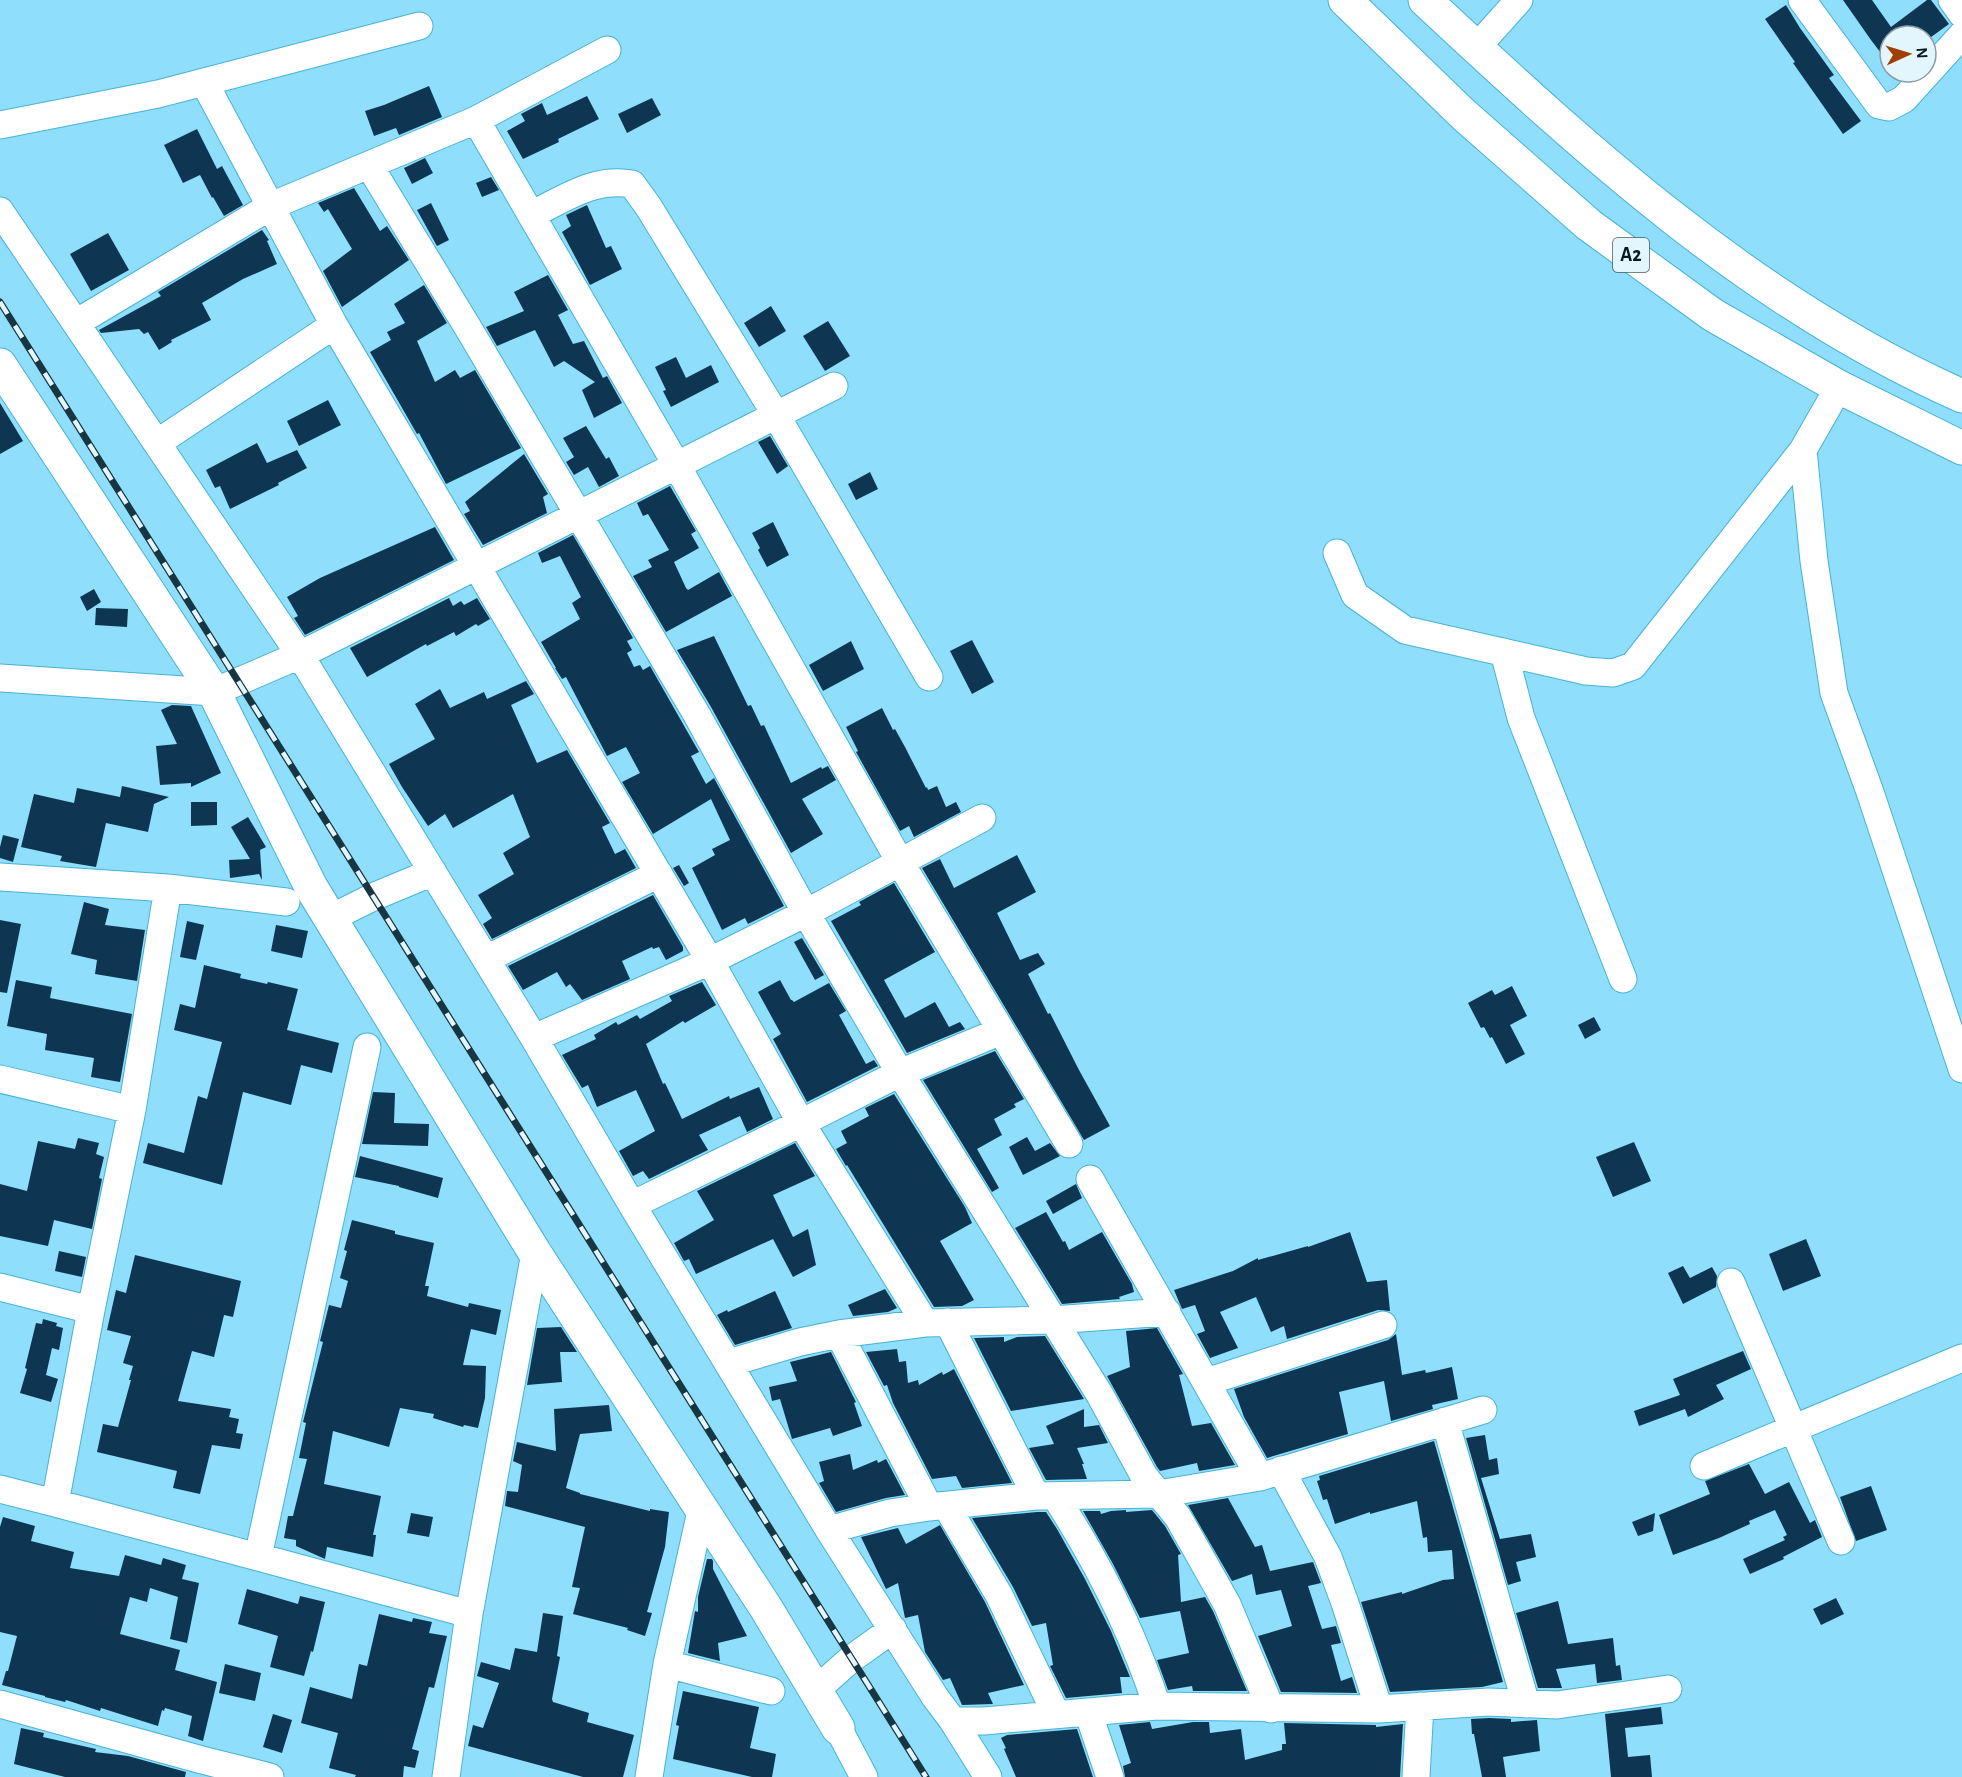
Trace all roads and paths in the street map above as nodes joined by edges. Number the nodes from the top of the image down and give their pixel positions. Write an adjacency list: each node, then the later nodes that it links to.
1 (1345, 0): 22 (main road, A2)
2 (1425, 0): 9 (main road, A2)
3 (1519, 0): 9 (street)
4 (1802, 0): 8 (street)
5 (1952, 0): 6 (street)
6 (1962, 15)
7 (419, 26): 11 (street)
8 (1962, 35)
9 (1476, 48): 23 (main road, A2)
10 (607, 50): 12 (street)
11 (204, 82): 13 (street); 15 (street)
12 (476, 120): 14 (street); 17 (street)
13 (0, 125)
14 (369, 165): 15 (street); 29 (street)
15 (271, 206): 18 (street); 19 (street)
16 (0, 211): 18 (street)
17 (531, 215): 24 (street); 28 (street)
18 (76, 323): 25 (street)
19 (334, 325): 25 (street); 31 (street)
20 (0, 365): 36 (main road)
21 (834, 386): 24 (street)
22 (1839, 387): 26 (main road, A2); 27 (street)
23 (1962, 396)
24 (776, 415): 28 (street); 34 (street)
25 (157, 443): 33 (street)
26 (1962, 448)
27 (1803, 450): 32 (street); 52 (street)
28 (676, 464): 29 (street); 38 (street)
29 (578, 514): 31 (street); 44 (street)
30 (1337, 554): 32 (street)
31 (477, 565): 33 (street); 40 (street)
32 (1504, 652): 48 (street)
33 (300, 655): 36 (street); 39 (street)
34 (929, 677)
35 (0, 678): 36 (street)
36 (214, 692): 45 (main road)
37 (982, 818): 38 (street)
38 (900, 862): 44 (street); 49 (street)
39 (433, 872): 45 (street); 46 (street)
40 (659, 874): 46 (street); 47 (street)
41 (0, 877): 42 (street)
42 (168, 888): 43 (street); 55 (street)
43 (286, 902)
44 (806, 914): 47 (street); 53 (street)
45 (331, 918): 60 (main road)
46 (486, 959): 50 (street)
47 (710, 961): 50 (street); 56 (street)
48 (1623, 979)
49 (1001, 1031): 53 (street); 57 (street)
50 (534, 1038): 59 (street)
51 (367, 1047): 85 (street)
52 (1962, 1069)
53 (900, 1073): 56 (street); 65 (street)
54 (0, 1079): 55 (street)
55 (132, 1110): 63 (street)
56 (801, 1123): 59 (street); 66 (street)
57 (1069, 1144)
58 (1090, 1179): 64 (street)
59 (632, 1205): 70 (street)
60 (535, 1253): 81 (main road); 86 (street)
61 (1731, 1282): 74 (street)
62 (0, 1287): 63 (street)
63 (91, 1310): 80 (street)
64 (1167, 1312): 65 (street); 71 (street)
65 (1052, 1320): 66 (street); 78 (street)
66 (936, 1323): 68 (street); 79 (street)
67 (1383, 1325): 71 (street)
68 (839, 1334): 70 (street); 82 (street)
69 (1962, 1358): 74 (street)
70 (729, 1363): 83 (street)
71 (1206, 1382): 76 (street)
72 (1483, 1410): 73 (street)
73 (1445, 1421): 76 (street); 92 (street)
74 (1793, 1429): 75 (street); 84 (street)
75 (1704, 1466)
76 (1270, 1474): 78 (street); 97 (street)
77 (0, 1490): 80 (street)
78 (1158, 1494): 79 (street); 96 (street)
79 (1045, 1496): 82 (street); 93 (street)
80 (55, 1503): 85 (street)
81 (702, 1507): 88 (street); 90 (main road)
82 (938, 1507): 83 (street); 99 (street)
83 (829, 1530): 87 (street)
84 (1841, 1541)
85 (258, 1557): 86 (street)
86 (469, 1614): 104 (street)
87 (893, 1629): 90 (street); 100 (street)
88 (667, 1664): 91 (street); 105 (street)
89 (1668, 1689): 92 (street)
90 (816, 1690): 101 (main road)
91 (771, 1691)
92 (1526, 1704): 94 (street)
93 (1157, 1706): 96 (street); 98 (street)
94 (1420, 1706): 97 (street); 109 (street)
95 (1, 1708): 102 (street)
96 (1271, 1708): 97 (street)
97 (1379, 1709)
98 (1088, 1712): 99 (street); 108 (street)
99 (1056, 1714): 100 (street)
100 (953, 1721): 107 (street)
101 (838, 1728): 106 (street)
102 (200, 1769): 103 (street)
103 (270, 1777)
104 (446, 1777)
105 (649, 1777)
106 (864, 1777)
107 (988, 1777)
108 (1110, 1777)
109 (1416, 1777)

